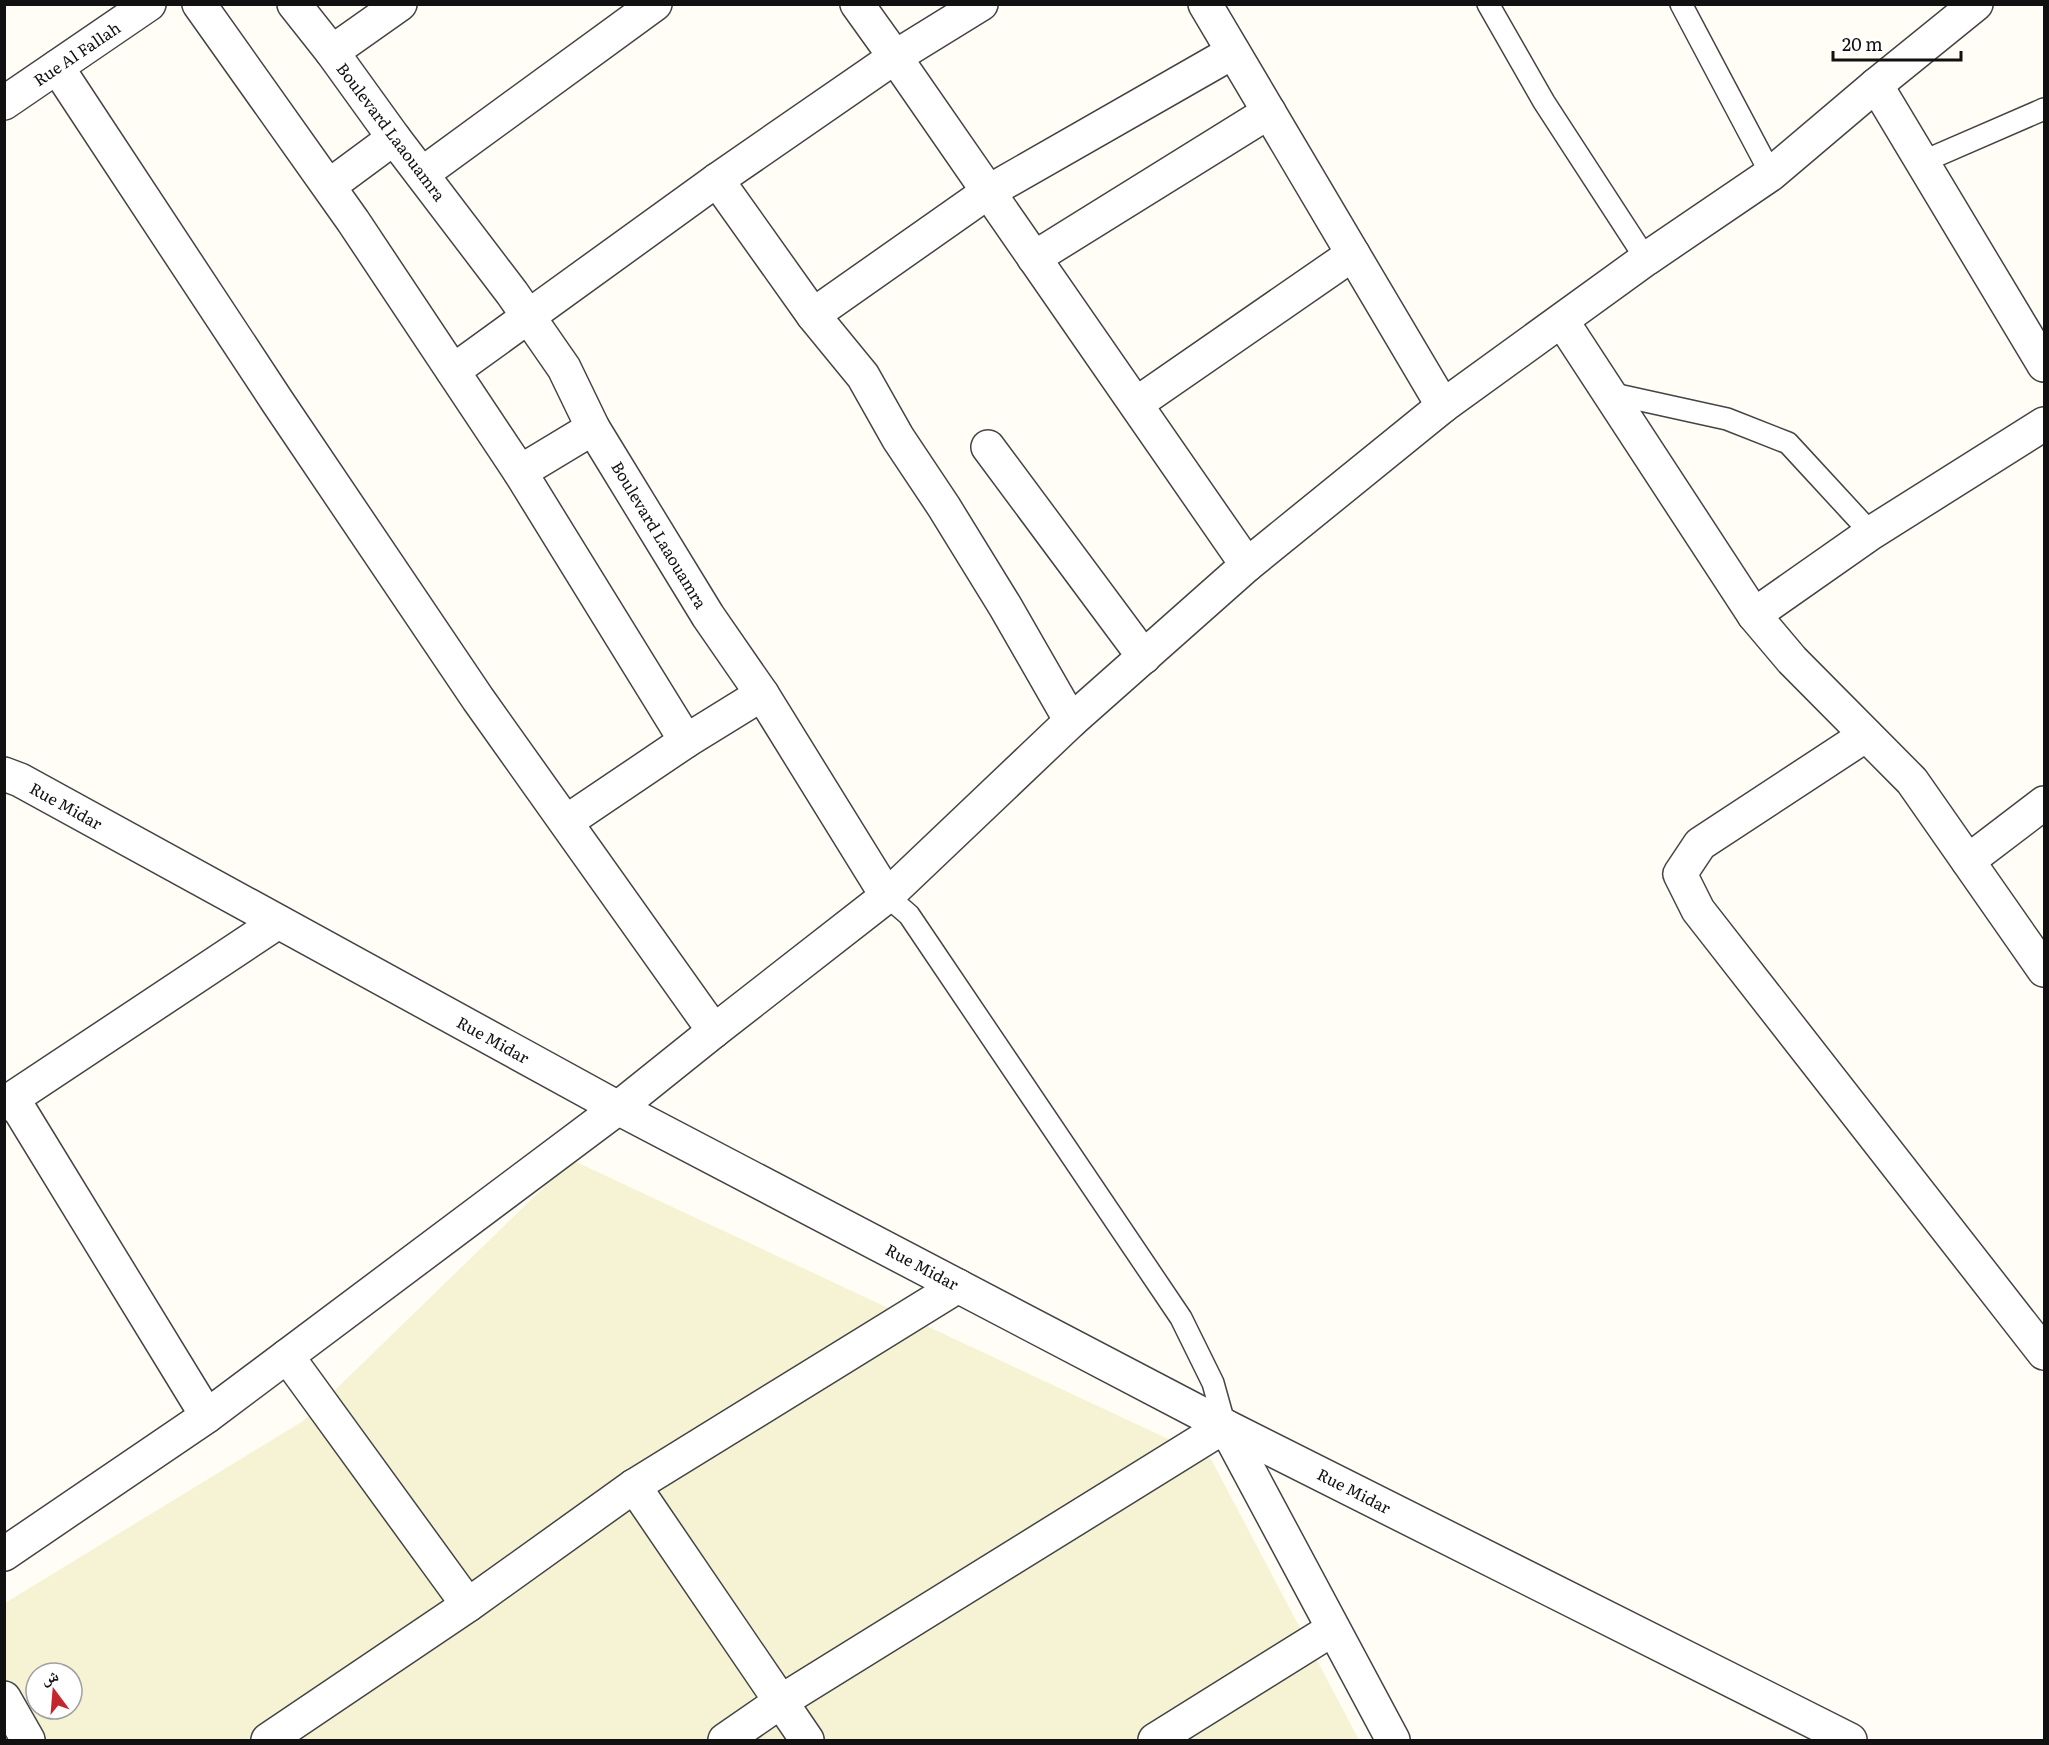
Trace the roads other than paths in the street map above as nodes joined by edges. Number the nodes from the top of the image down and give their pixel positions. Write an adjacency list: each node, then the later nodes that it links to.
1 (149, 4): 15 (street, Rue Al Fallah)
2 (199, 4): 25 (street)
3 (294, 4): 12 (street, Boulevard Laaouamra)
4 (400, 4): 12 (street)
5 (655, 4): 22 (street)
6 (857, 4): 14 (street)
7 (981, 4): 14 (street)
8 (1205, 4): 13 (street)
9 (1488, 4): 29 (lane)
10 (1681, 4): 23 (lane)
11 (1976, 4): 16 (street)
12 (332, 52): 20 (street, Boulevard Laaouamra)
13 (1233, 52): 19 (street); 26 (street)
14 (895, 57): 24 (street); 26 (street)
15 (57, 67): 17 (street, Rue Al Fallah); 52 (street)
16 (1876, 85): 21 (street); 23 (street)
17 (4, 103)
18 (2044, 109): 21 (lane)
19 (1269, 112): 27 (street); 28 (street)
20 (394, 138): 22 (street, Boulevard Laaouamra); 25 (street)
21 (1922, 162): 33 (street)
22 (422, 174): 31 (street, Boulevard Laaouamra)
23 (1771, 174): 29 (street)
24 (717, 180): 30 (street); 31 (street)
25 (329, 186): 34 (street)
26 (988, 192): 28 (street); 30 (street)
27 (1353, 254): 36 (street); 37 (street)
28 (1034, 258): 36 (street)
29 (1646, 259): 32 (street)
30 (813, 315): 47 (street)
31 (529, 317): 34 (street); 39 (street, Boulevard Laaouamra)
32 (1562, 321): 35 (street); 37 (street)
33 (2044, 365)
34 (453, 371): 41 (street)
35 (1609, 393): 42 (lane); 44 (street)
36 (1136, 404): 43 (street)
37 (1443, 406): 43 (street)
38 (2044, 424): 42 (street)
39 (593, 428): 41 (street); 46 (street, Boulevard Laaouamra)
40 (988, 447): 45 (street)
41 (520, 472): 49 (street)
42 (1870, 533): 44 (street)
43 (1247, 565): 45 (street)
44 (1754, 615): 48 (street)
45 (1144, 657): 47 (street)
46 (762, 694): 49 (street); 54 (street, Boulevard Laaouamra)
47 (1071, 721): 54 (street)
48 (1866, 735): 53 (street); 61 (street)
49 (686, 741): 52 (street)
50 (4, 774): 55 (street, Rue Midar)
51 (2044, 803): 53 (street)
52 (566, 822): 57 (street)
53 (1968, 861): 56 (street)
54 (887, 896): 57 (street); 64 (lane)
55 (278, 922): 58 (street); 59 (street, Rue Midar)
56 (2044, 970)
57 (714, 1031): 59 (street)
58 (9, 1102): 63 (street)
59 (618, 1108): 60 (street, Rue Midar); 62 (street)
60 (958, 1286): 64 (street, Rue Midar); 65 (street)
61 (2044, 1353)
62 (287, 1356): 63 (street); 67 (street)
63 (207, 1416): 66 (street)
64 (1225, 1426): 68 (street); 70 (street); 77 (street, Rue Midar)
65 (634, 1486): 67 (street); 70 (street)
66 (4, 1554)
67 (468, 1605): 72 (street)
68 (1333, 1629): 75 (street); 76 (street)
69 (4, 1698): 71 (street)
70 (780, 1702): 73 (street); 74 (street)
71 (28, 1740)
72 (268, 1740)
73 (725, 1740)
74 (807, 1740)
75 (1155, 1740)
76 (1393, 1740)
77 (1850, 1740)

